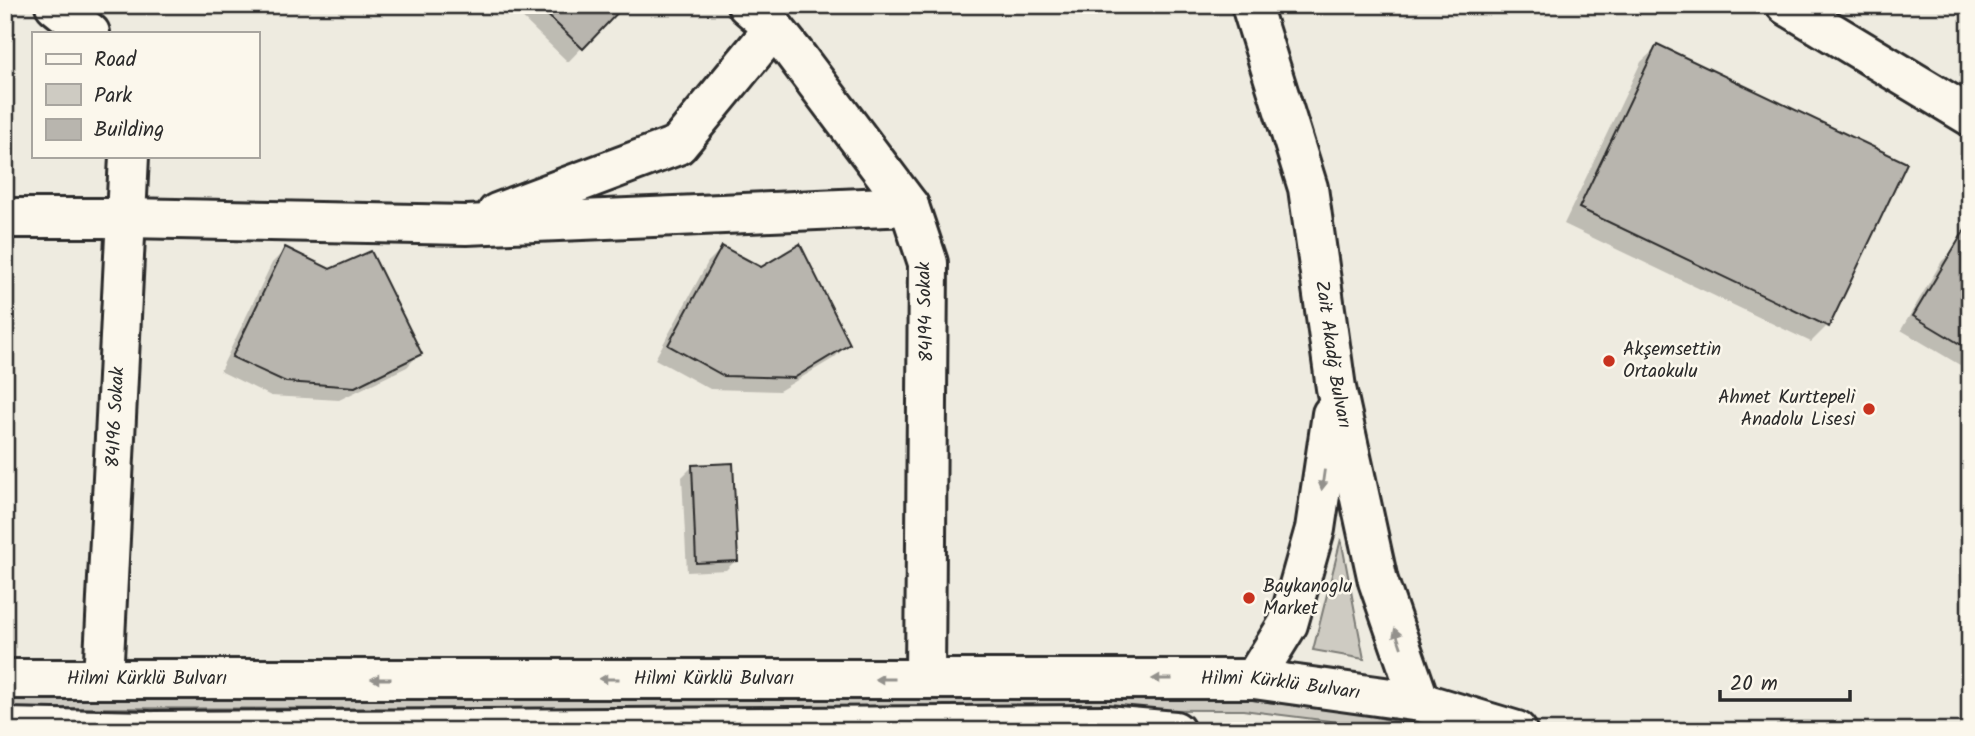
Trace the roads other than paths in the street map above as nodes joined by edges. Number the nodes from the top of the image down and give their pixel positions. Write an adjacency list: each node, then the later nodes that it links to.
1 (55, 5): 5 (street)
2 (1251, 5): 12 (street, Zait Akadğ Bulvarı)
3 (1786, 5): 6 (street)
4 (760, 17): 8 (street, 84194 Sokak); 11 (street)
5 (89, 32)
6 (1970, 116)
7 (129, 158): 10 (street, 84196 Sokak)
8 (909, 206): 11 (street); 15 (street, 84194 Sokak)
9 (5, 218): 10 (street)
10 (126, 218): 11 (street); 14 (street, 84196 Sokak)
11 (466, 225)
12 (1336, 388): 16 (street, one-way to 16); 17 (street, Zait Akadğ Bulvarı, one-way to 12)
13 (5, 679): 14 (street, Hilmi Kürklü Bulvarı)
14 (103, 679): 15 (street, Hilmi Kürklü Bulvarı, one-way to 14)
15 (925, 679): 16 (street, Hilmi Kürklü Bulvarı, one-way to 15)
16 (1254, 679): 17 (street, Hilmi Kürklü Bulvarı)
17 (1420, 702): 23 (street, Hilmi Kürklü Bulvarı)
18 (5, 728): 20 (street)
19 (1108, 728): 21 (street); 22 (street)
20 (149, 731)
21 (155, 731)
22 (1175, 731)
23 (1517, 731)

